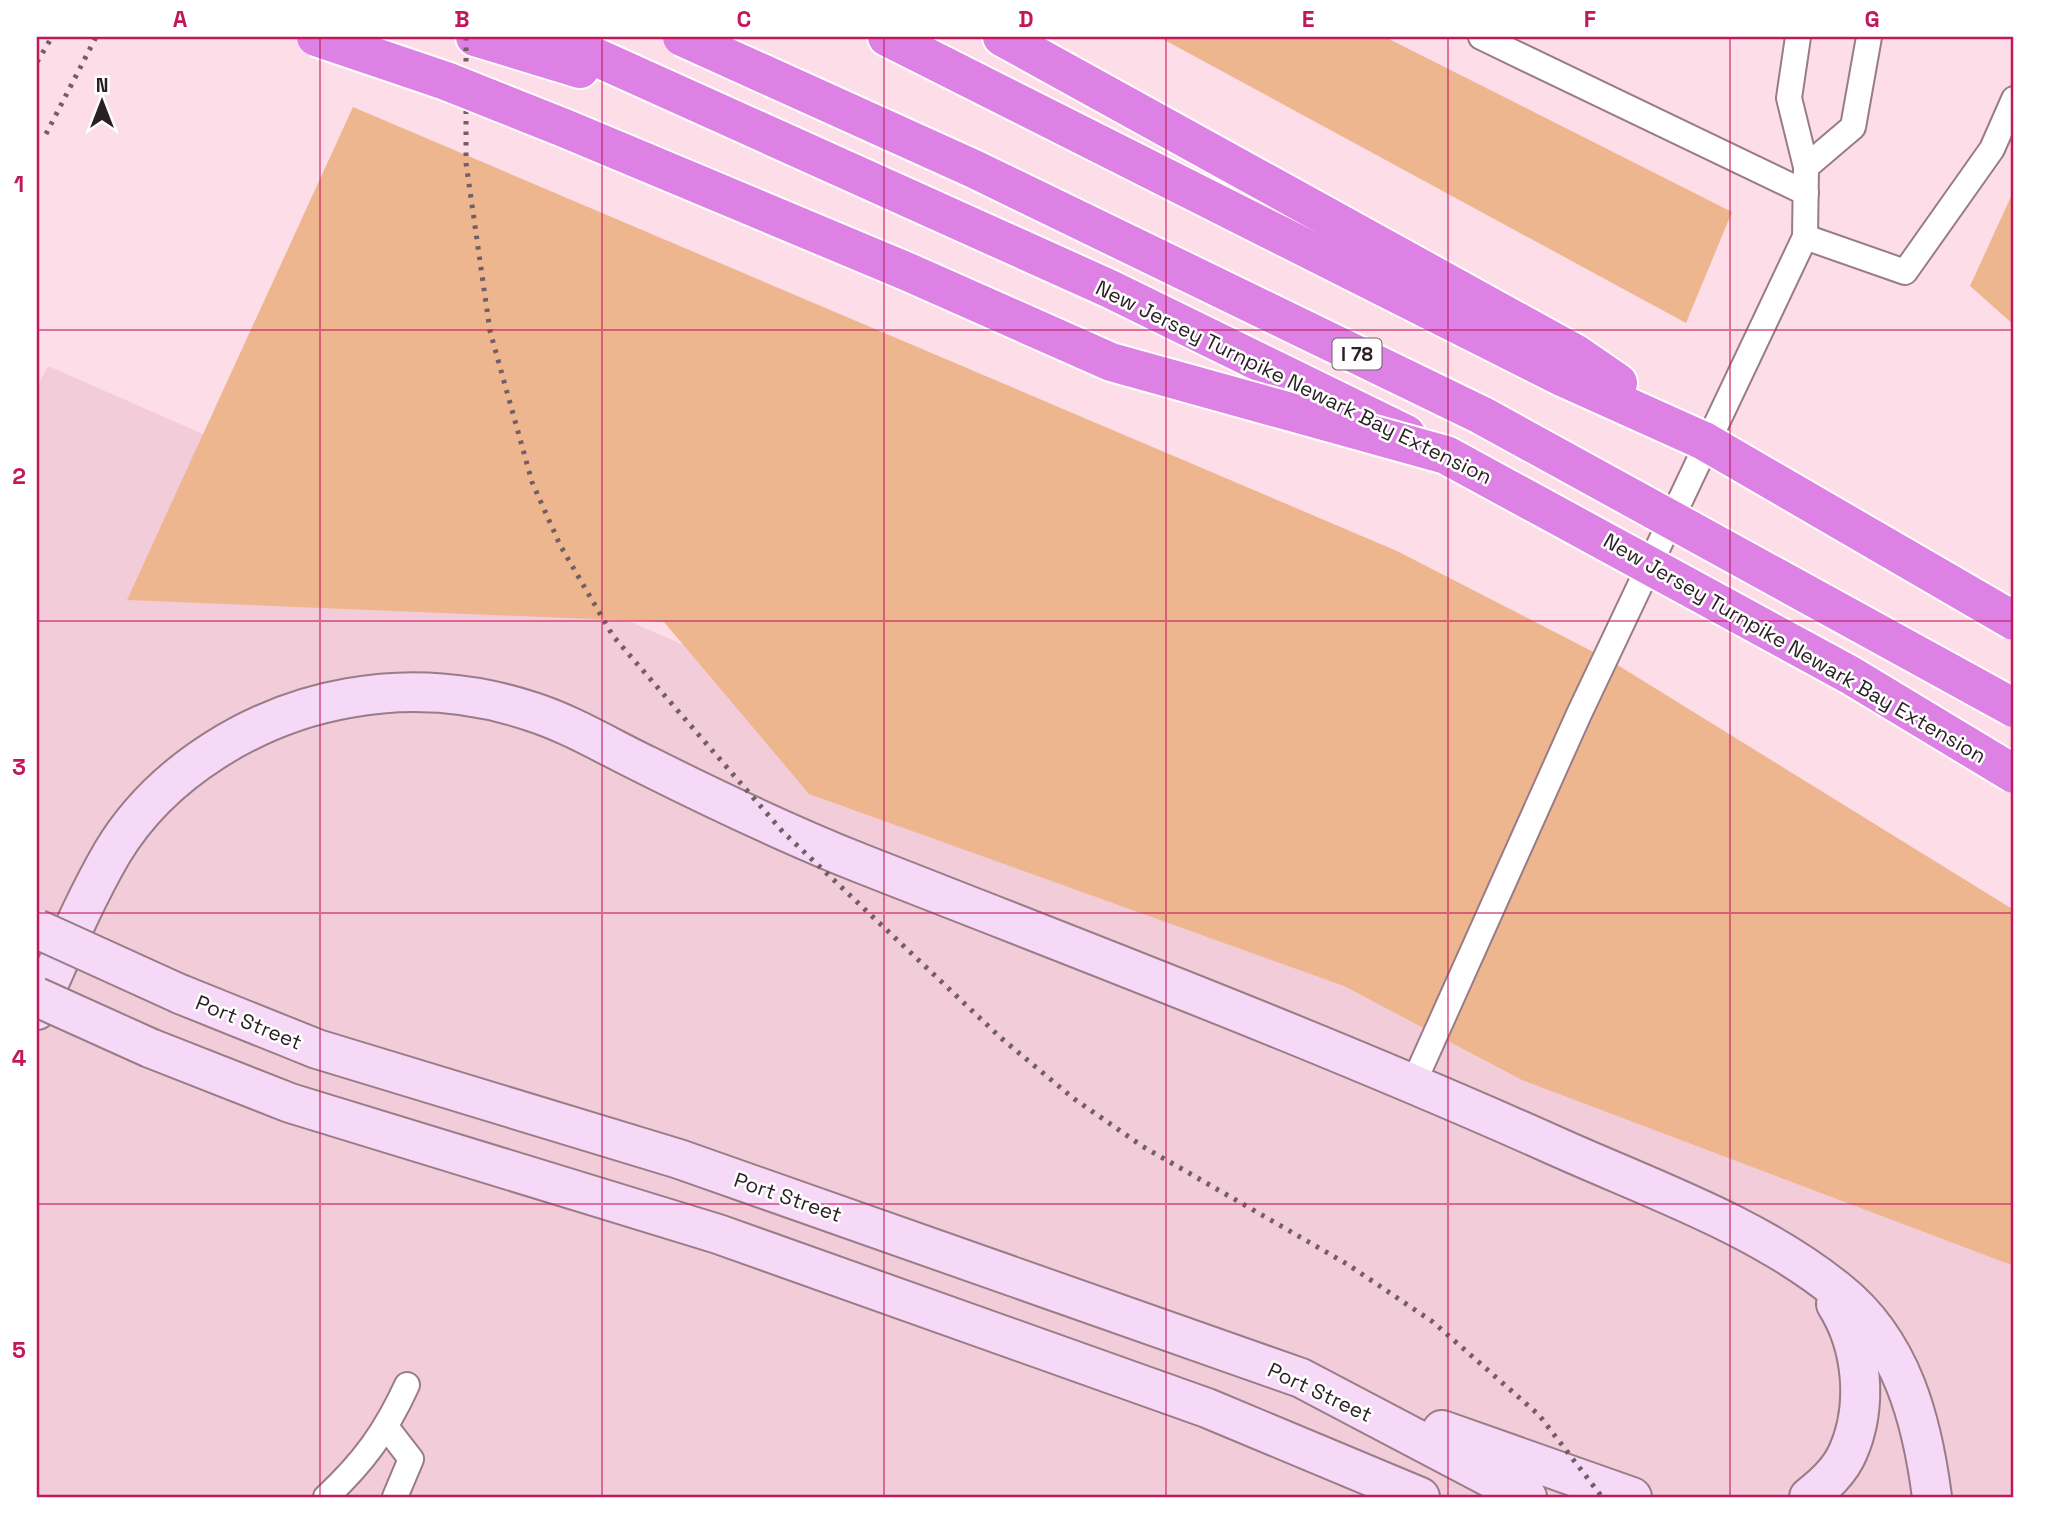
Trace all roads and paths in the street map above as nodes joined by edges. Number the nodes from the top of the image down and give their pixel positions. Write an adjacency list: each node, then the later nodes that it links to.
1 (316, 37): 16 (highway, bridge)
2 (475, 37): 11 (highway)
3 (551, 37): 11 (highway, New Jersey Turnpike Newark Bay Extension / I 78)
4 (682, 37): 18 (highway, I 78, bridge)
5 (887, 37): 15 (highway)
6 (1002, 37): 15 (highway)
7 (1481, 37): 13 (lane)
8 (1798, 37): 12 (lane)
9 (1869, 37): 12 (lane)
10 (2014, 99): 14 (lane)
11 (711, 109): 16 (highway, New Jersey Turnpike Newark Bay Extension / I 78, bridge)
12 (1806, 167): 13 (lane)
13 (1806, 192): 14 (lane)
14 (1805, 237): 23 (lane)
15 (1704, 441): 17 (highway, bridge)
16 (1446, 455): 19 (highway, New Jersey Turnpike Newark Bay Extension / I 78, bridge)
17 (2014, 621)
18 (2014, 708)
19 (2014, 774)
20 (37, 929): 25 (main road, Port Street, bridge)
21 (37, 997): 30 (main road, bridge)
22 (37, 1010): 23 (main road)
23 (1414, 1082): 24 (main road)
24 (1812, 1272): 33 (main road); 34 (main road)
25 (1301, 1378): 31 (main road, Port Street); 32 (main road)
26 (407, 1385): 27 (lane)
27 (387, 1428): 28 (lane); 29 (lane)
28 (326, 1497)
29 (395, 1497)
30 (1420, 1497)
31 (1527, 1497)
32 (1632, 1497)
33 (1809, 1497)
34 (1932, 1497)

